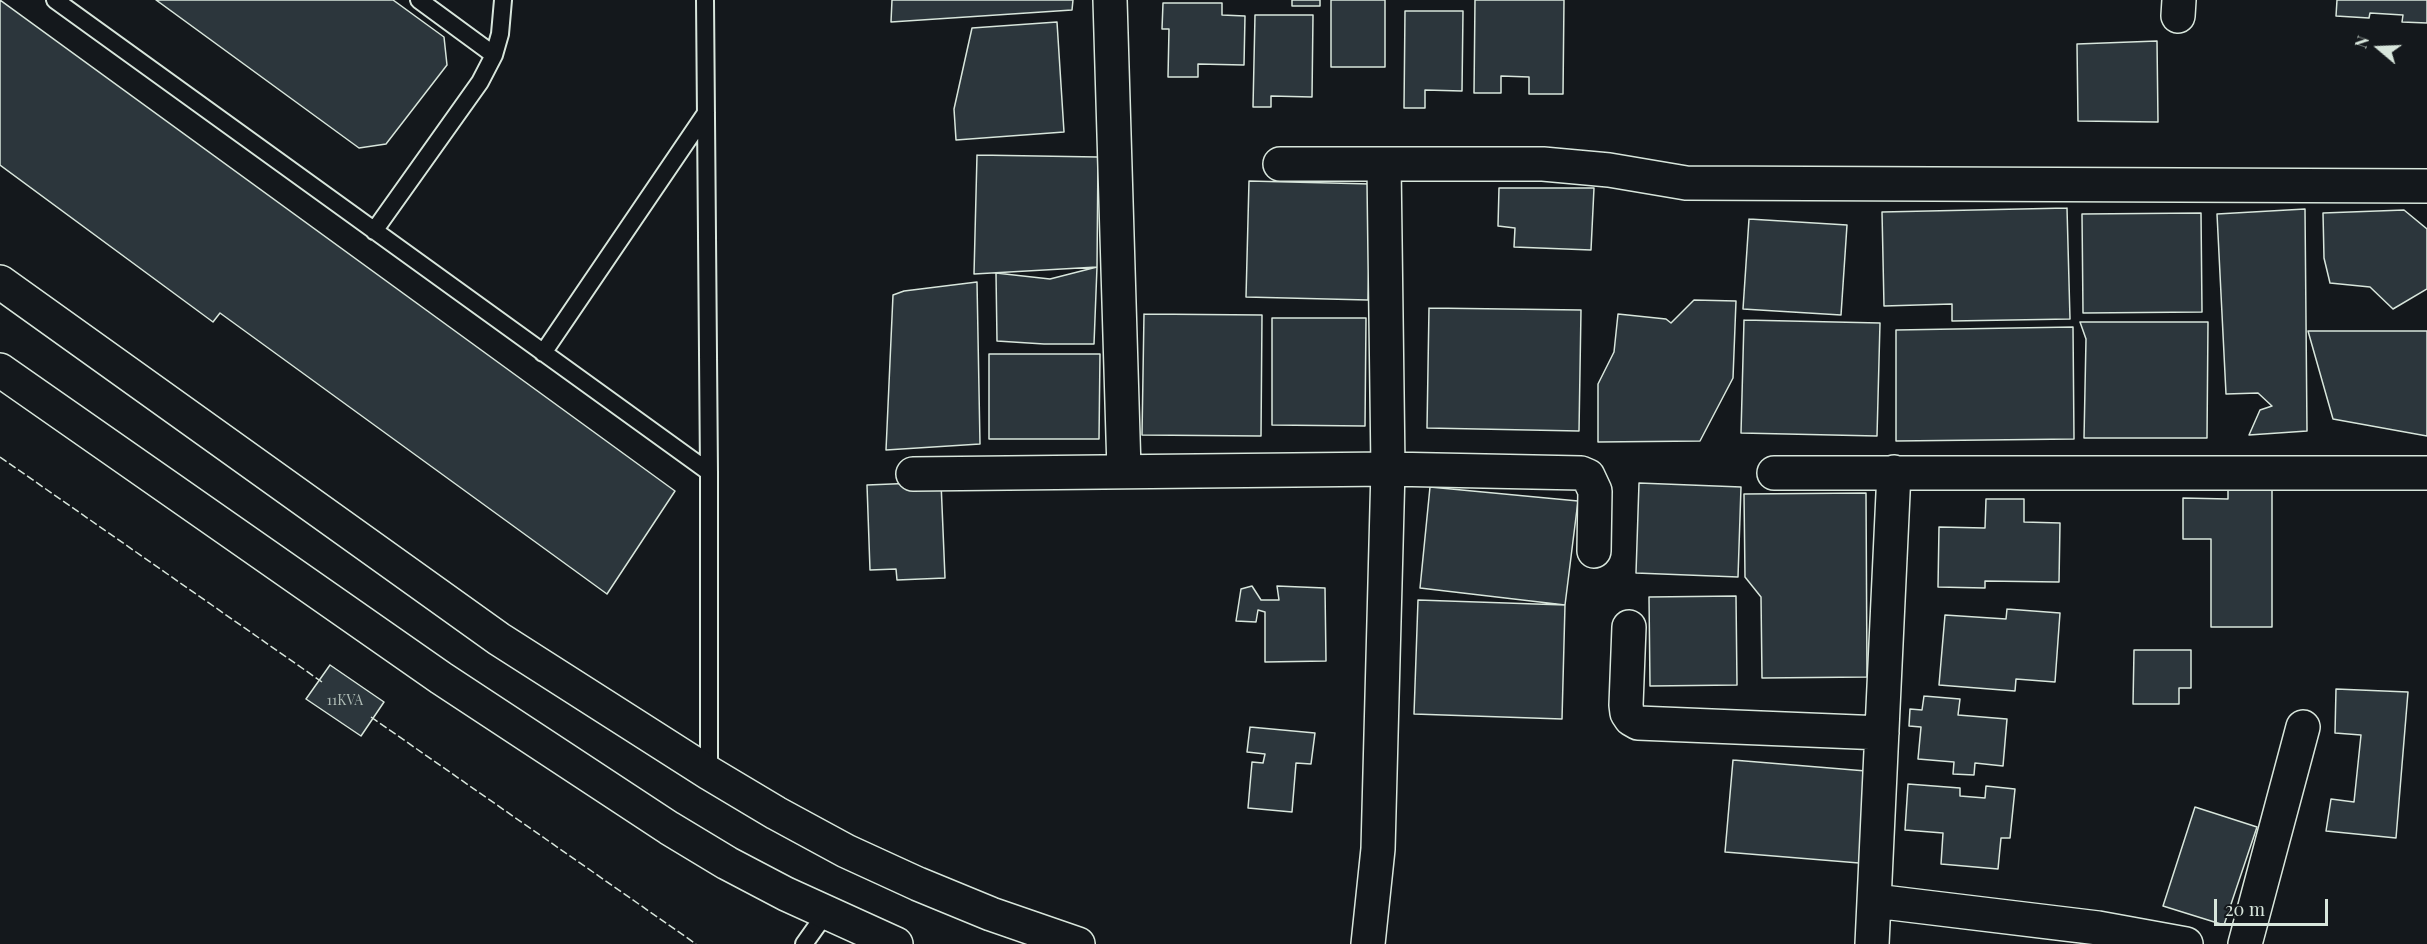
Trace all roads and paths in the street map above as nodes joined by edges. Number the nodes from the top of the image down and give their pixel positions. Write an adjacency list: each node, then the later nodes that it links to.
1 (55, 0): 11 (lane)
2 (419, 0): 6 (lane)
3 (503, 0): 6 (lane)
4 (705, 0): 7 (lane)
5 (1110, 0): 16 (street)
6 (494, 55): 11 (lane)
7 (706, 113): 13 (lane); 17 (lane)
8 (1280, 164): 9 (street)
9 (1384, 164): 10 (street); 15 (street)
10 (2427, 186)
11 (374, 231): 13 (lane)
12 (0, 282): 26 (street)
13 (543, 353): 17 (lane)
14 (0, 370): 28 (street)
15 (1388, 469): 16 (street); 22 (street); 32 (street)
16 (1124, 470): 21 (street)
17 (709, 472): 26 (lane)
18 (1894, 472): 19 (street); 20 (street); 25 (street)
19 (1774, 473)
20 (2427, 473)
21 (912, 474)
22 (1594, 551)
23 (1629, 627): 25 (street)
24 (2303, 727): 35 (street)
25 (1882, 733): 27 (street)
26 (709, 773): 31 (street)
27 (1875, 901): 33 (street); 34 (street)
28 (826, 914): 29 (lane); 30 (street)
29 (804, 944)
30 (896, 944)
31 (1078, 944)
32 (1368, 944)
33 (1872, 944)
34 (2186, 944)
35 (2245, 944)

